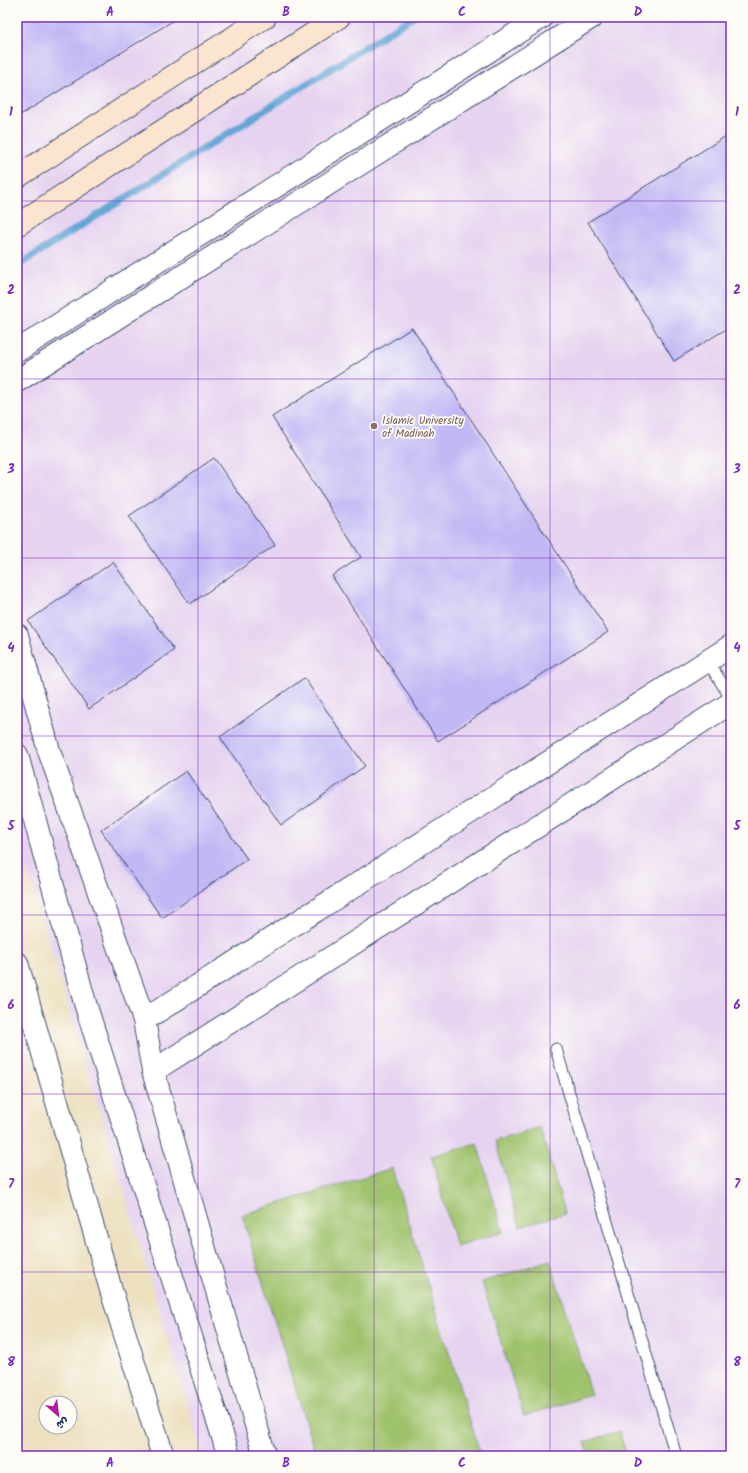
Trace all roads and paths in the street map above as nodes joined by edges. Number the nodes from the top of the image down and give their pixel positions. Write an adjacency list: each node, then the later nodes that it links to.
1 (266, 17): 5 (main road)
2 (339, 17): 6 (main road)
3 (542, 17): 7 (street)
4 (592, 17): 8 (street)
5 (17, 177)
6 (17, 225)
7 (17, 351)
8 (17, 381)
9 (17, 636): 16 (street)
10 (731, 646): 11 (street)
11 (707, 660): 12 (lane); 16 (street)
12 (731, 698)
13 (731, 703): 18 (street)
14 (17, 754): 20 (street)
15 (17, 963): 19 (street)
16 (144, 1020): 18 (street)
17 (556, 1049): 22 (lane)
18 (153, 1071): 21 (street)
19 (163, 1456)
20 (229, 1456)
21 (265, 1456)
22 (676, 1456)

